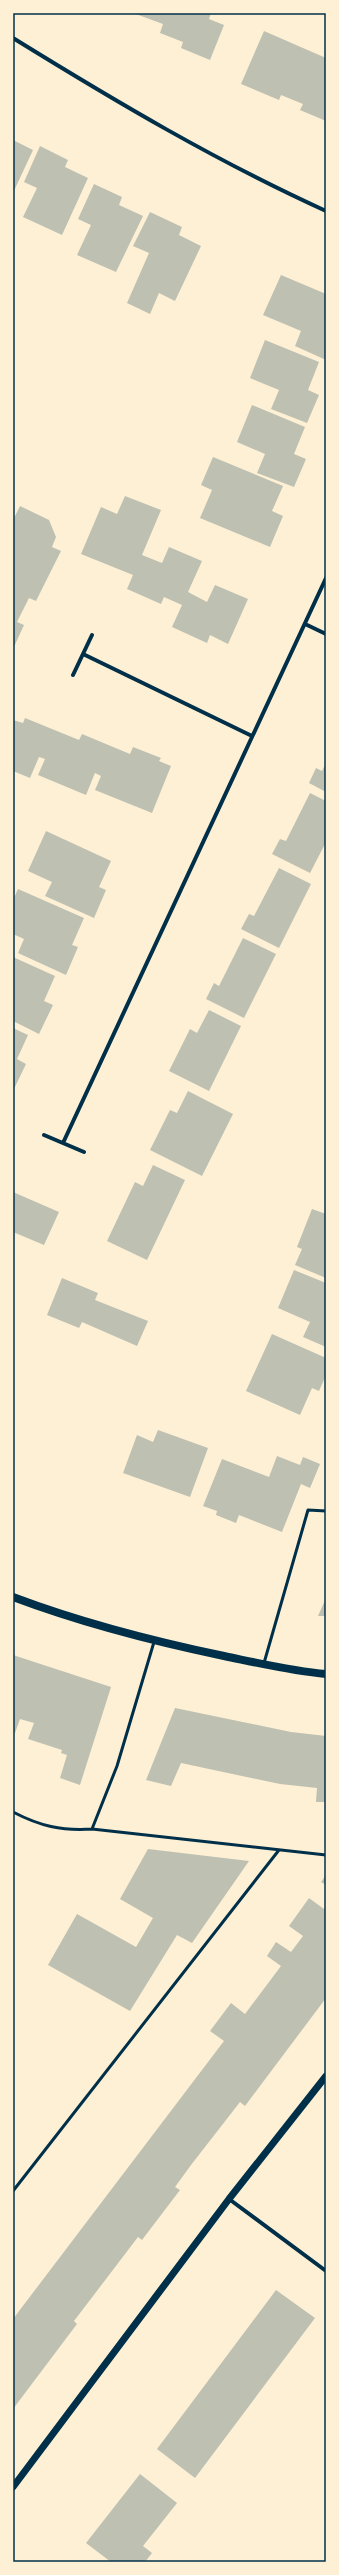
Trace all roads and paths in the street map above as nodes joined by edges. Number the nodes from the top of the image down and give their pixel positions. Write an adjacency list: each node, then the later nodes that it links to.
1 (13, 38): 2 (street)
2 (326, 211)
3 (326, 578): 4 (street)
4 (305, 624): 5 (street); 9 (street)
5 (326, 634)
6 (92, 635): 7 (street)
7 (83, 654): 8 (street); 9 (street)
8 (73, 675)
9 (252, 736): 11 (street)
10 (44, 1134): 11 (street)
11 (63, 1142): 12 (street)
12 (84, 1152)
13 (326, 1511): 16 (lane)
14 (13, 1597): 15 (main road)
15 (154, 1642): 16 (main road); 19 (lane)
16 (264, 1664): 17 (main road)
17 (326, 1674)
18 (13, 1812): 19 (lane)
19 (92, 1830): 20 (lane)
20 (279, 1850): 21 (lane); 23 (lane)
21 (326, 1854)
22 (326, 2076): 24 (street)
23 (13, 2191)
24 (229, 2199): 25 (street); 26 (street)
25 (326, 2271)
26 (13, 2486)

